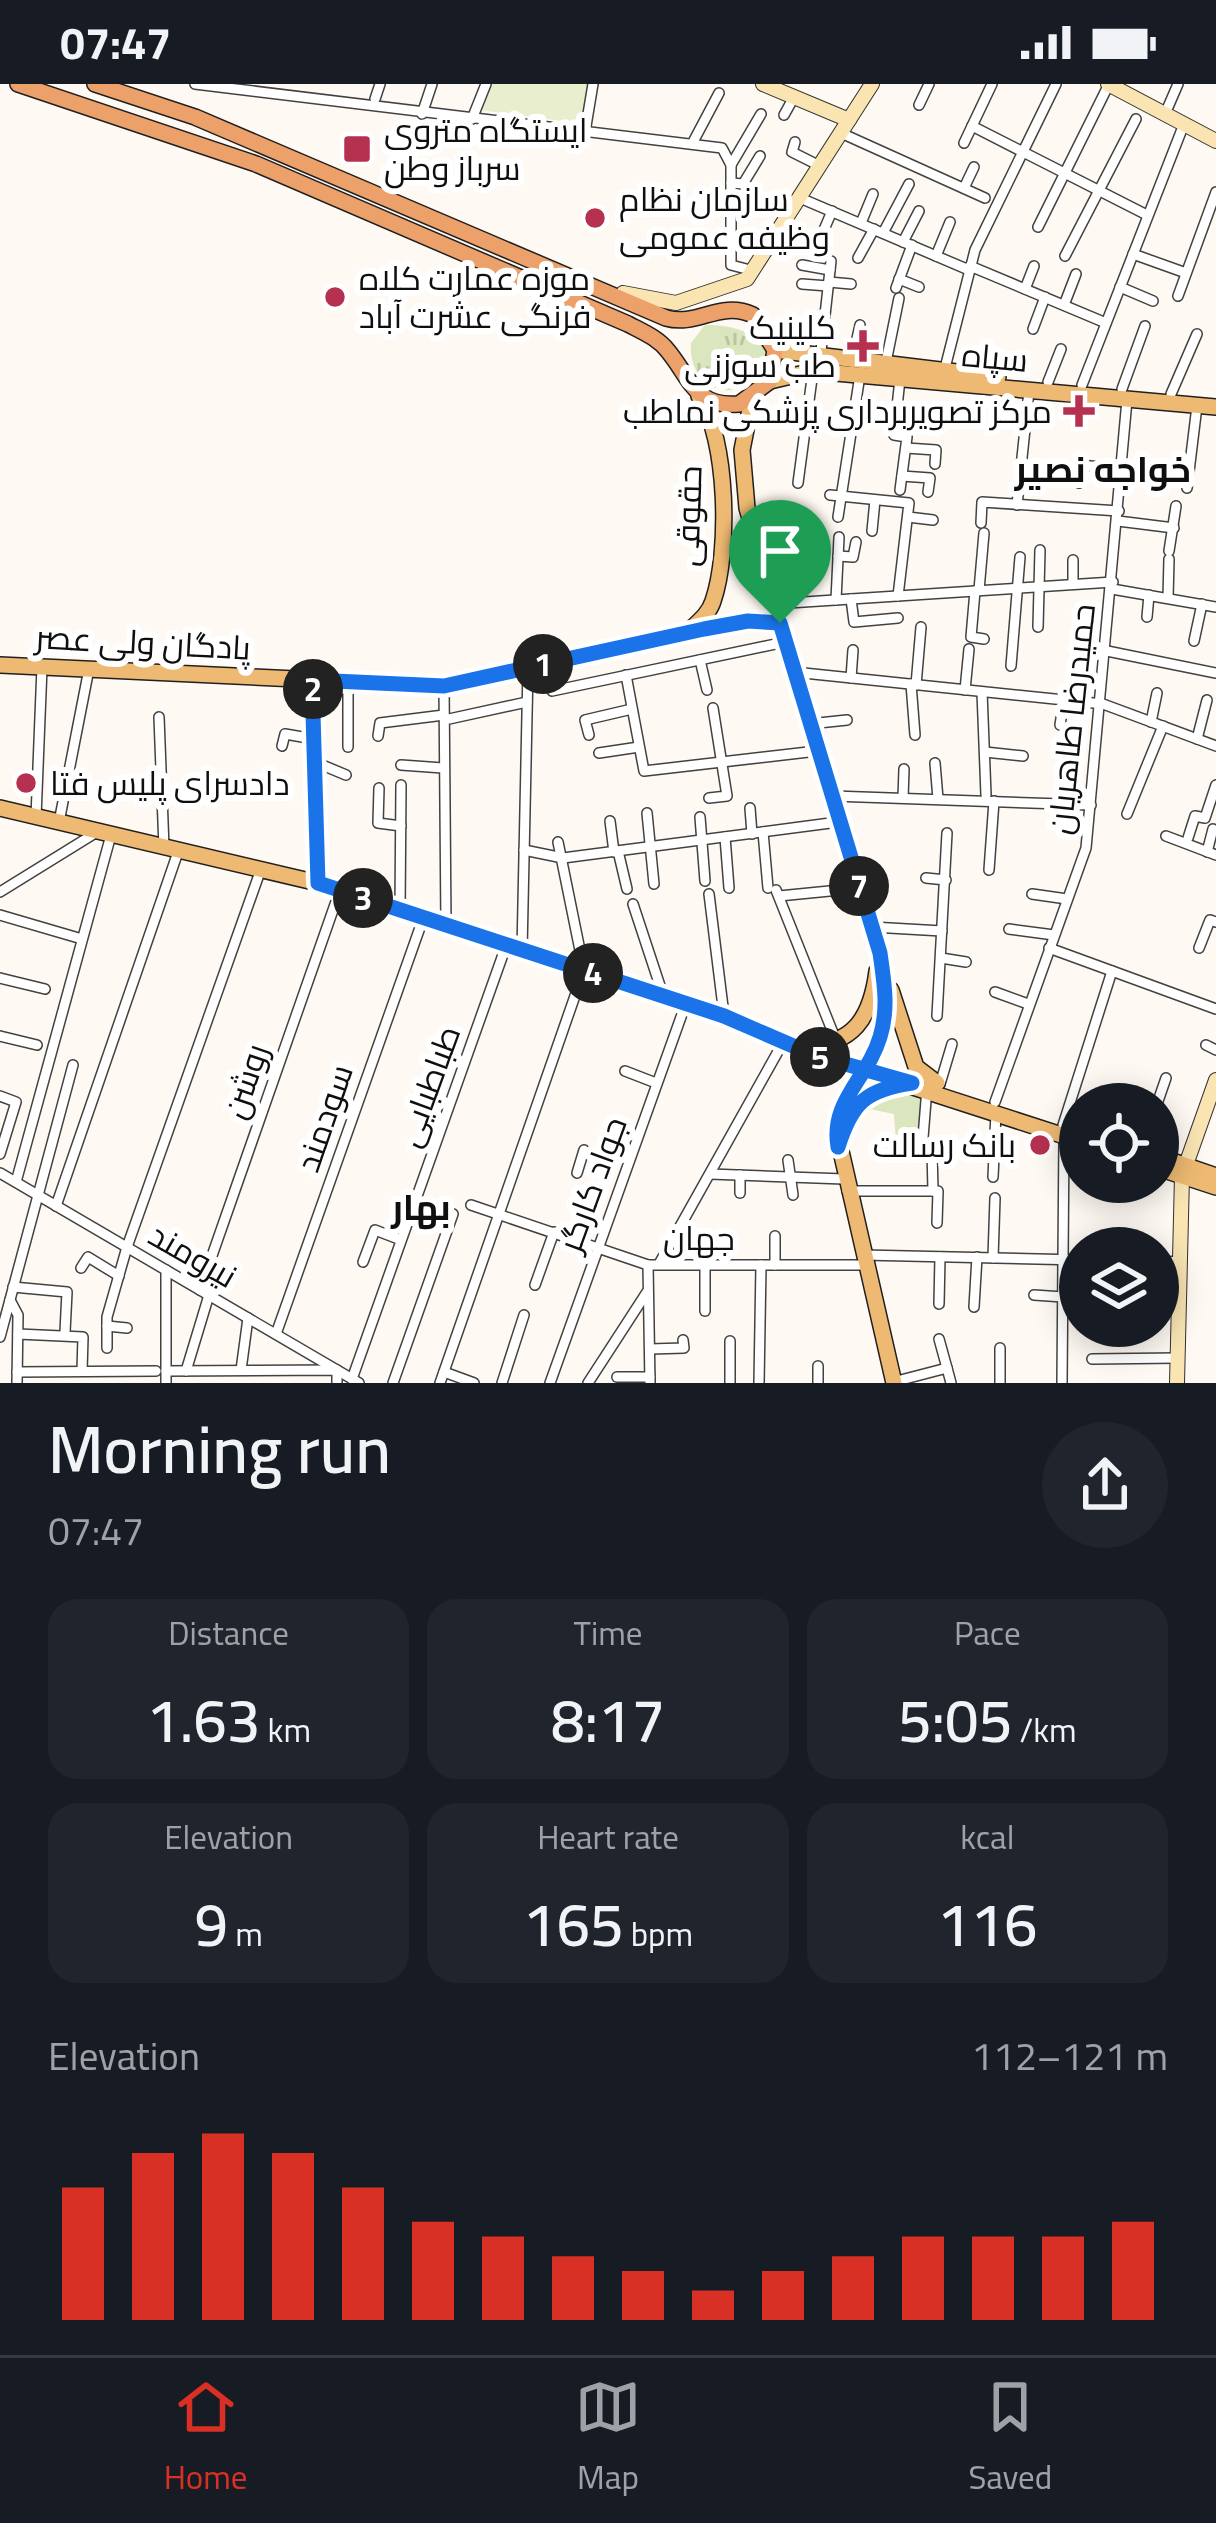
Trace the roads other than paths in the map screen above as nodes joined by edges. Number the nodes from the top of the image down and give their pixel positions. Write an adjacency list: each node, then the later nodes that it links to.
1 (18, 84): 104 (highway)
2 (95, 84): 27 (highway)
3 (132, 84): 27 (highway)
4 (196, 84): 17 (street)
5 (312, 84): 21 (street)
6 (380, 84): 20 (street)
7 (432, 84): 23 (street)
8 (486, 84): 28 (street)
9 (593, 84): 33 (street)
10 (763, 84): 19 (main road)
11 (872, 84): 32 (main road)
12 (929, 84): 22 (street)
13 (992, 84): 31 (street)
14 (1057, 84): 39 (street)
15 (1108, 84): 25 (main road); 45 (street)
16 (1178, 84): 25 (street)
17 (261, 89): 21 (street)
18 (719, 93): 38 (street)
19 (794, 97): 26 (street); 32 (main road)
20 (375, 99)
21 (308, 100): 23 (street)
22 (919, 106)
23 (422, 114): 28 (street)
24 (761, 114): 42 (street)
25 (1166, 114): 30 (main road)
26 (784, 115)
27 (195, 117): 75 (highway)
28 (472, 119): 33 (street)
29 (1136, 119): 49 (street)
30 (1184, 124): 35 (main road); 57 (street)
31 (972, 126): 37 (street); 39 (street)
32 (845, 127): 40 (street); 43 (main road)
33 (585, 132): 38 (street)
34 (890, 138): 40 (street)
35 (1216, 141)
36 (795, 142): 43 (street)
37 (964, 143)
38 (692, 144): 42 (street)
39 (1022, 151): 45 (street); 70 (street)
40 (883, 152): 48 (street)
41 (760, 156): 46 (street)
42 (731, 165): 46 (street)
43 (820, 166): 52 (main road)
44 (974, 166): 48 (street)
45 (1063, 172): 49 (street); 60 (street)
46 (730, 183): 71 (street)
47 (909, 184): 61 (street)
48 (967, 190): 53 (street); 54 (street)
49 (1098, 190): 57 (street); 66 (street)
50 (1216, 192): 72 (street)
51 (873, 194): 59 (street)
52 (800, 198): 55 (street); 71 (main road)
53 (985, 198)
54 (962, 207)
55 (832, 211): 59 (street); 63 (street)
56 (919, 211): 62 (street)
57 (1147, 215): 64 (street)
58 (950, 222): 65 (street)
59 (860, 223): 61 (street)
60 (1038, 227)
61 (879, 231): 62 (street); 67 (street)
62 (908, 243): 65 (street); 80 (street)
63 (817, 246)
64 (1133, 254): 72 (street); 78 (street)
65 (936, 256): 70 (street)
66 (1065, 256)
67 (859, 258)
68 (802, 266): 74 (street)
69 (1034, 266): 81 (street)
70 (970, 268): 81 (street); 96 (street)
71 (754, 271): 75 (main road)
72 (1186, 273): 82 (street)
73 (1076, 274): 85 (street)
74 (830, 275): 76 (street); 77 (street); 93 (street)
75 (578, 280): 92 (highway)
76 (802, 284)
77 (851, 284)
78 (1120, 286): 84 (street); 86 (street)
79 (919, 287): 80 (street)
80 (898, 288): 94 (street)
81 (1025, 289): 83 (street)
82 (1178, 296)
83 (1045, 297): 85 (street); 89 (street)
84 (1153, 301)
85 (1064, 305): 86 (street)
86 (1106, 323): 100 (street)
87 (860, 325): 95 (street)
88 (1145, 326): 102 (street, حمیدرضا طاهریان)
89 (1033, 329)
90 (1197, 334): 103 (street)
91 (1060, 349): 99 (street)
92 (776, 350): 93 (main road, سپاه); 98 (highway)
93 (816, 365): 95 (main road, سپاه); 98 (main road, سپاه); 111 (street)
94 (885, 367): 95 (main road, سپاه); 96 (main road, سپاه)
95 (856, 369): 97 (main road, سپاه); 116 (street)
96 (944, 372): 99 (main road, سپاه)
97 (900, 379): 101 (main road, سپاه); 107 (street)
98 (770, 381): 105 (highway)
99 (1048, 382): 100 (main road, سپاه)
100 (1082, 385): 102 (main road, سپاه)
101 (1030, 391): 102 (main road, سپاه); 119 (street)
102 (1125, 394): 103 (main road, سپاه); 106 (main road, سپاه); 109 (street, حمیدرضا طاهریان)
103 (1171, 394): 106 (main road, سپاه)
104 (699, 396): 105 (highway); 153 (main road, حقوقی)
105 (752, 399): 144 (main road)
106 (1210, 402): 113 (street)
107 (906, 448): 108 (street); 110 (street)
108 (935, 464)
109 (1122, 469): 112 (street); 121 (street, حمیدرضا طاهریان)
110 (902, 476): 114 (street); 115 (street)
111 (798, 483)
112 (1079, 483)
113 (1187, 488)
114 (900, 490)
115 (928, 492)
116 (835, 496): 117 (street); 122 (street)
117 (875, 500): 123 (street); 127 (street)
118 (1046, 504): 119 (street); 121 (street); 125 (street)
119 (1017, 505): 138 (street)
120 (1176, 506): 126 (street)
121 (1118, 516): 126 (street); 135 (street, حمیدرضا طاهریان)
122 (838, 517)
123 (908, 518): 124 (street); 140 (street)
124 (933, 520)
125 (1043, 521)
126 (1174, 528): 141 (street)
127 (872, 531)
128 (839, 537): 131 (street)
129 (856, 542): 131 (street)
130 (1040, 550): 136 (street)
131 (838, 556): 143 (street)
132 (1020, 557): 137 (street)
133 (1073, 560): 134 (street)
134 (1073, 584): 135 (street); 136 (street)
135 (1112, 585): 139 (street); 159 (street, حمیدرضا طاهریان)
136 (1040, 586): 137 (street); 152 (street)
137 (1015, 588): 138 (street); 162 (street)
138 (977, 591): 140 (street); 154 (street)
139 (1149, 595): 141 (street); 147 (street)
140 (898, 596): 142 (street)
141 (1168, 598): 145 (street)
142 (851, 599): 143 (street); 149 (street)
143 (830, 600): 144 (street); 148 (street)
144 (773, 604): 150 (main road)
145 (1202, 604): 146 (street); 155 (street)
146 (1216, 607)
147 (1147, 617)
148 (827, 618)
149 (898, 618)
150 (780, 623): 153 (main road, پادگان ولی عصر); 156 (main road)
151 (921, 627): 173 (street)
152 (1038, 627)
153 (687, 633): 164 (main road, پادگان ولی عصر)
154 (984, 639)
155 (1193, 640)
156 (785, 642): 160 (street); 167 (main road)
157 (969, 649): 176 (street)
158 (853, 650): 170 (street)
159 (1107, 651): 168 (street); 183 (street, حمیدرضا طاهریان)
160 (700, 660): 169 (street); 175 (street)
161 (0, 665): 163 (main road, پادگان ولی عصر)
162 (1011, 666)
163 (42, 667): 165 (main road, پادگان ولی عصر); 227 (street)
164 (528, 667): 174 (main road, پادگان ولی عصر); 182 (street, طباطبایی)
165 (89, 669): 171 (main road, پادگان ولی عصر); 230 (street)
166 (1075, 671): 180 (street)
167 (794, 672): 170 (street); 189 (main road)
168 (1216, 673)
169 (626, 675): 177 (street); 185 (street)
170 (851, 678): 173 (street)
171 (312, 680): 172 (main road, پادگان ولی عصر); 195 (street)
172 (348, 681): 174 (main road, پادگان ولی عصر); 199 (street)
173 (914, 684): 176 (street); 193 (street)
174 (444, 686): 187 (street)
175 (707, 690)
176 (965, 690): 178 (street)
177 (552, 691)
178 (982, 692): 180 (street); 202 (street)
179 (1157, 693): 190 (street)
180 (1068, 700): 183 (street); 191 (street)
181 (1207, 700): 196 (street)
182 (527, 702): 187 (street); 244 (street, طباطبایی)
183 (1103, 704): 190 (street); 222 (street, حمیدرضا طاهریان)
184 (713, 708): 206 (street)
185 (632, 710): 192 (street); 200 (street)
186 (159, 717): 243 (street)
187 (446, 718): 194 (street); 209 (street)
188 (847, 720): 189 (street)
189 (809, 724): 201 (main road)
190 (1157, 724): 196 (street); 226 (street)
191 (1060, 725)
192 (589, 735)
193 (915, 735)
194 (378, 736)
195 (314, 739): 197 (street); 205 (street)
196 (1197, 739): 198 (street)
197 (282, 746)
198 (1216, 746)
199 (348, 747)
200 (639, 747): 203 (street); 206 (street)
201 (817, 751): 206 (street); 217 (main road)
202 (985, 752): 204 (street); 220 (street)
203 (598, 753)
204 (1023, 756)
205 (315, 762): 211 (street); 253 (street)
206 (720, 762): 212 (street)
207 (935, 763): 221 (street)
208 (401, 765): 209 (street)
209 (443, 767): 270 (street)
210 (904, 769): 219 (street)
211 (346, 775)
212 (724, 783): 215 (street); 218 (street)
213 (1216, 784): 239 (street)
214 (401, 785): 232 (street)
215 (710, 785)
216 (379, 788): 232 (street)
217 (830, 795): 219 (street); 231 (main road)
218 (709, 798)
219 (903, 798): 221 (street)
220 (990, 798): 221 (street); 222 (street); 249 (street)
221 (938, 800)
222 (1091, 805): 263 (street, حمیدرضا طاهریان)
223 (0, 808): 227 (main road)
224 (750, 808): 234 (street)
225 (647, 813): 242 (street)
226 (1127, 814)
227 (36, 817): 230 (main road)
228 (700, 817): 240 (street)
229 (610, 821): 245 (street)
230 (59, 822): 236 (main road)
231 (838, 822): 234 (street); 256 (main road)
232 (401, 826): 265 (street)
233 (1213, 830): 246 (street)
234 (757, 833): 238 (street); 259 (street)
235 (947, 833): 251 (street)
236 (104, 834): 243 (main road); 260 (street); 275 (street)
237 (1166, 836): 246 (street)
238 (725, 837): 240 (street); 255 (street)
239 (1188, 838)
240 (702, 840): 242 (street); 252 (street)
241 (558, 842): 247 (street)
242 (651, 847): 245 (street); 254 (street)
243 (171, 850): 248 (main road); 337 (street)
244 (524, 850): 247 (street); 277 (street, طباطبایی)
245 (616, 852): 247 (street); 257 (street)
246 (1212, 853)
247 (563, 858): 284 (street)
248 (261, 869): 253 (main road); 344 (street)
249 (989, 870)
250 (926, 878): 251 (street)
251 (946, 880): 273 (street)
252 (705, 881)
253 (318, 883): 258 (main road)
254 (654, 884)
255 (729, 888)
256 (860, 888): 259 (street); 271 (main road)
257 (627, 889)
258 (340, 890): 265 (main road); 363 (street, روشن)
259 (774, 891): 298 (street)
260 (0, 892)
261 (709, 894): 294 (street)
262 (1032, 894): 263 (street)
263 (1067, 899): 274 (street, حمیدرضا طاهریان)
264 (633, 904): 290 (street)
265 (400, 911): 267 (main road)
266 (0, 915): 269 (street)
267 (423, 919): 270 (main road); 379 (street, سودمند)
268 (1216, 922): 279 (street)
269 (32, 924): 275 (street); 276 (street)
270 (446, 926): 277 (main road)
271 (872, 927): 273 (street); 280 (main road)
272 (1009, 929): 274 (street)
273 (942, 932): 281 (street)
274 (1054, 934): 278 (street, حمیدرضا طاهریان)
275 (82, 939): 328 (street)
276 (26, 941)
277 (514, 948): 284 (main road); 343 (street, طباطبایی)
278 (1049, 948): 285 (street); 292 (street, حمیدرضا طاهریان)
279 (1198, 948)
280 (880, 953): 298 (main road); 304 (main road); 310 (main road)
281 (940, 958): 282 (street); 295 (street)
282 (966, 962)
283 (23, 969): 287 (street)
284 (584, 970): 290 (main road); 339 (street)
285 (1112, 971): 293 (street); 308 (street)
286 (0, 978): 287 (street)
287 (19, 982): 288 (street)
288 (45, 989)
289 (995, 992): 292 (street)
290 (663, 995): 291 (main road)
291 (686, 1003): 294 (main road); 307 (street, جواد کارگر)
292 (1028, 1004): 312 (street, حمیدرضا طاهریان)
293 (1216, 1009)
294 (724, 1016): 297 (main road)
295 (937, 1016)
296 (2, 1037): 300 (street); 301 (street)
297 (793, 1042): 298 (main road); 304 (main road); 323 (street)
298 (837, 1042)
299 (952, 1044): 310 (street)
300 (38, 1045)
301 (1, 1051)
302 (73, 1065): 333 (street)
303 (625, 1071): 307 (street)
304 (863, 1071): 310 (main road); 314 (main road)
305 (1166, 1078): 309 (street)
306 (1216, 1080): 320 (main road)
307 (656, 1083): 345 (street, جواد کارگر)
308 (1084, 1083)
309 (1164, 1083)
310 (926, 1085): 312 (main road); 314 (main road); 331 (street)
311 (0, 1096): 316 (street)
312 (996, 1108): 313 (main road); 327 (street, حمیدرضا طاهریان)
313 (1059, 1129)
314 (838, 1147): 329 (main road)
315 (584, 1150): 322 (street)
316 (0, 1154)
317 (788, 1160): 326 (street)
318 (1179, 1169): 320 (main road)
319 (1179, 1171): 320 (main road)
320 (1183, 1171): 325 (main road); 330 (main road); 352 (main road)
321 (0, 1173): 328 (street, نیرومند)
322 (578, 1173)
323 (710, 1174): 324 (street); 353 (street)
324 (740, 1175): 326 (street); 332 (street)
325 (1216, 1176)
326 (790, 1177): 329 (street); 334 (street)
327 (993, 1177)
328 (16, 1182): 333 (street, نیرومند)
329 (846, 1185): 331 (street); 350 (main road)
330 (1216, 1187)
331 (933, 1191): 340 (street)
332 (740, 1193)
333 (38, 1195): 337 (street, نیرومند); 361 (street)
334 (793, 1196)
335 (995, 1198): 348 (street)
336 (471, 1205): 339 (street, جهان)
337 (56, 1206): 344 (street, نیرومند)
338 (453, 1214): 406 (street)
339 (500, 1214): 341 (street, جهان); 364 (street)
340 (937, 1223)
341 (554, 1232): 345 (street, جهان); 360 (street)
342 (776, 1236): 356 (street)
343 (401, 1240): 351 (street); 403 (street, طباطبایی)
344 (127, 1247): 358 (street, نیرومند); 359 (street)
345 (598, 1247): 353 (street, جهان); 409 (street, جواد کارگر)
346 (940, 1257): 347 (street, جهان); 350 (street, جهان); 369 (street)
347 (977, 1257): 348 (street, جهان); 370 (street)
348 (993, 1258): 349 (street, جهان)
349 (1059, 1259)
350 (864, 1260): 356 (street, جهان); 414 (main road)
351 (363, 1262)
352 (1180, 1262): 387 (main road)
353 (653, 1265): 354 (street, جهان); 362 (street)
354 (705, 1265): 355 (street, جهان); 371 (street)
355 (761, 1265): 356 (street, جهان); 412 (street)
356 (775, 1265)
357 (81, 1268): 359 (street)
358 (166, 1270): 363 (street, نیرومند); 397 (street)
359 (119, 1276): 374 (street)
360 (535, 1285)
361 (13, 1287): 368 (street); 376 (street)
362 (648, 1290): 386 (street); 410 (street)
363 (205, 1293): 373 (street, نیرومند); 395 (street, روشن)
364 (471, 1294): 367 (street); 401 (street)
365 (1034, 1295): 366 (street)
366 (1059, 1297)
367 (489, 1299)
368 (10, 1300): 377 (street); 378 (street)
369 (939, 1304)
370 (974, 1307)
371 (705, 1311)
372 (524, 1315): 408 (street)
373 (248, 1318): 379 (street, نیرومند); 391 (street)
374 (107, 1327): 375 (street); 384 (street)
375 (127, 1328)
376 (65, 1332)
377 (18, 1334): 396 (street); 398 (street)
378 (0, 1337)
379 (281, 1338): 393 (street, سودمند); 394 (street, نیرومند)
380 (939, 1339): 390 (street)
381 (683, 1340): 386 (street)
382 (730, 1341): 411 (street)
383 (1062, 1347): 417 (street)
384 (107, 1348)
385 (1000, 1348): 416 (street)
386 (650, 1349): 402 (street)
387 (1178, 1358): 388 (street); 418 (main road)
388 (1092, 1359)
389 (818, 1366): 413 (street)
390 (947, 1368): 414 (street); 415 (street)
391 (241, 1370): 392 (street); 399 (street)
392 (263, 1370): 393 (street); 404 (street)
393 (283, 1370): 394 (street)
394 (337, 1370): 403 (street, نیرومند); 405 (street)
395 (187, 1371): 397 (street); 399 (street)
396 (90, 1375): 397 (street); 398 (street)
397 (163, 1375)
398 (17, 1377)
399 (214, 1377)
400 (617, 1377): 402 (street)
401 (442, 1378): 407 (street)
402 (650, 1380)
403 (356, 1381)
404 (263, 1383)
405 (337, 1383)
406 (393, 1383)
407 (474, 1383)
408 (502, 1383)
409 (550, 1383)
410 (588, 1383)
411 (730, 1383)
412 (759, 1383)
413 (818, 1383)
414 (894, 1383)
415 (950, 1383)
416 (1000, 1383)
417 (1062, 1383)
418 (1177, 1383)

